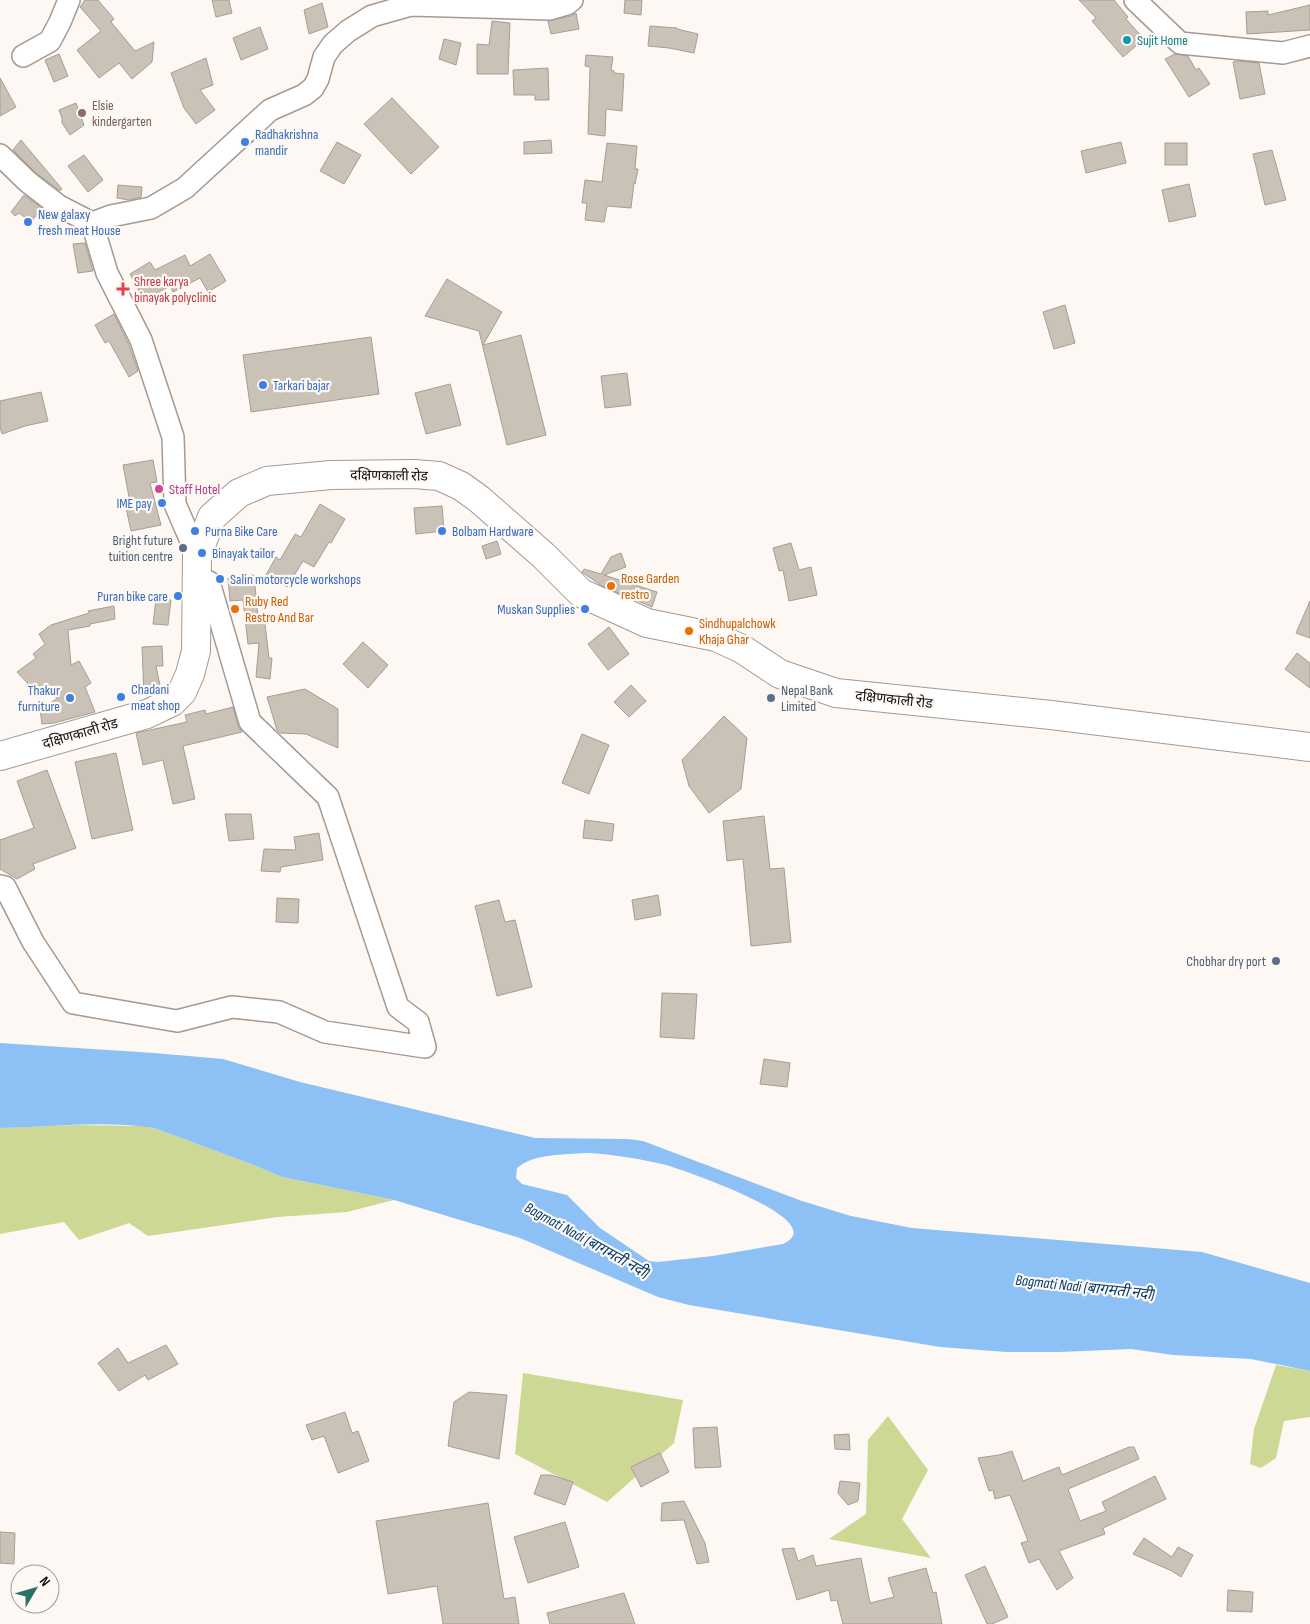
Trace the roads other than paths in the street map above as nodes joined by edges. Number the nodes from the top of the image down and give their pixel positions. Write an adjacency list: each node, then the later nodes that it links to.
1 (68, 0): 5 (street)
2 (572, 0): 7 (street)
3 (1136, 0): 4 (street)
4 (1310, 46)
5 (23, 56)
6 (0, 155): 7 (street)
7 (92, 224): 8 (street)
8 (197, 566): 9 (main road, दक्षिणकाली रोड); 10 (main road, दक्षिणकाली रोड); 11 (street)
9 (1307, 748)
10 (0, 756)
11 (0, 886)

